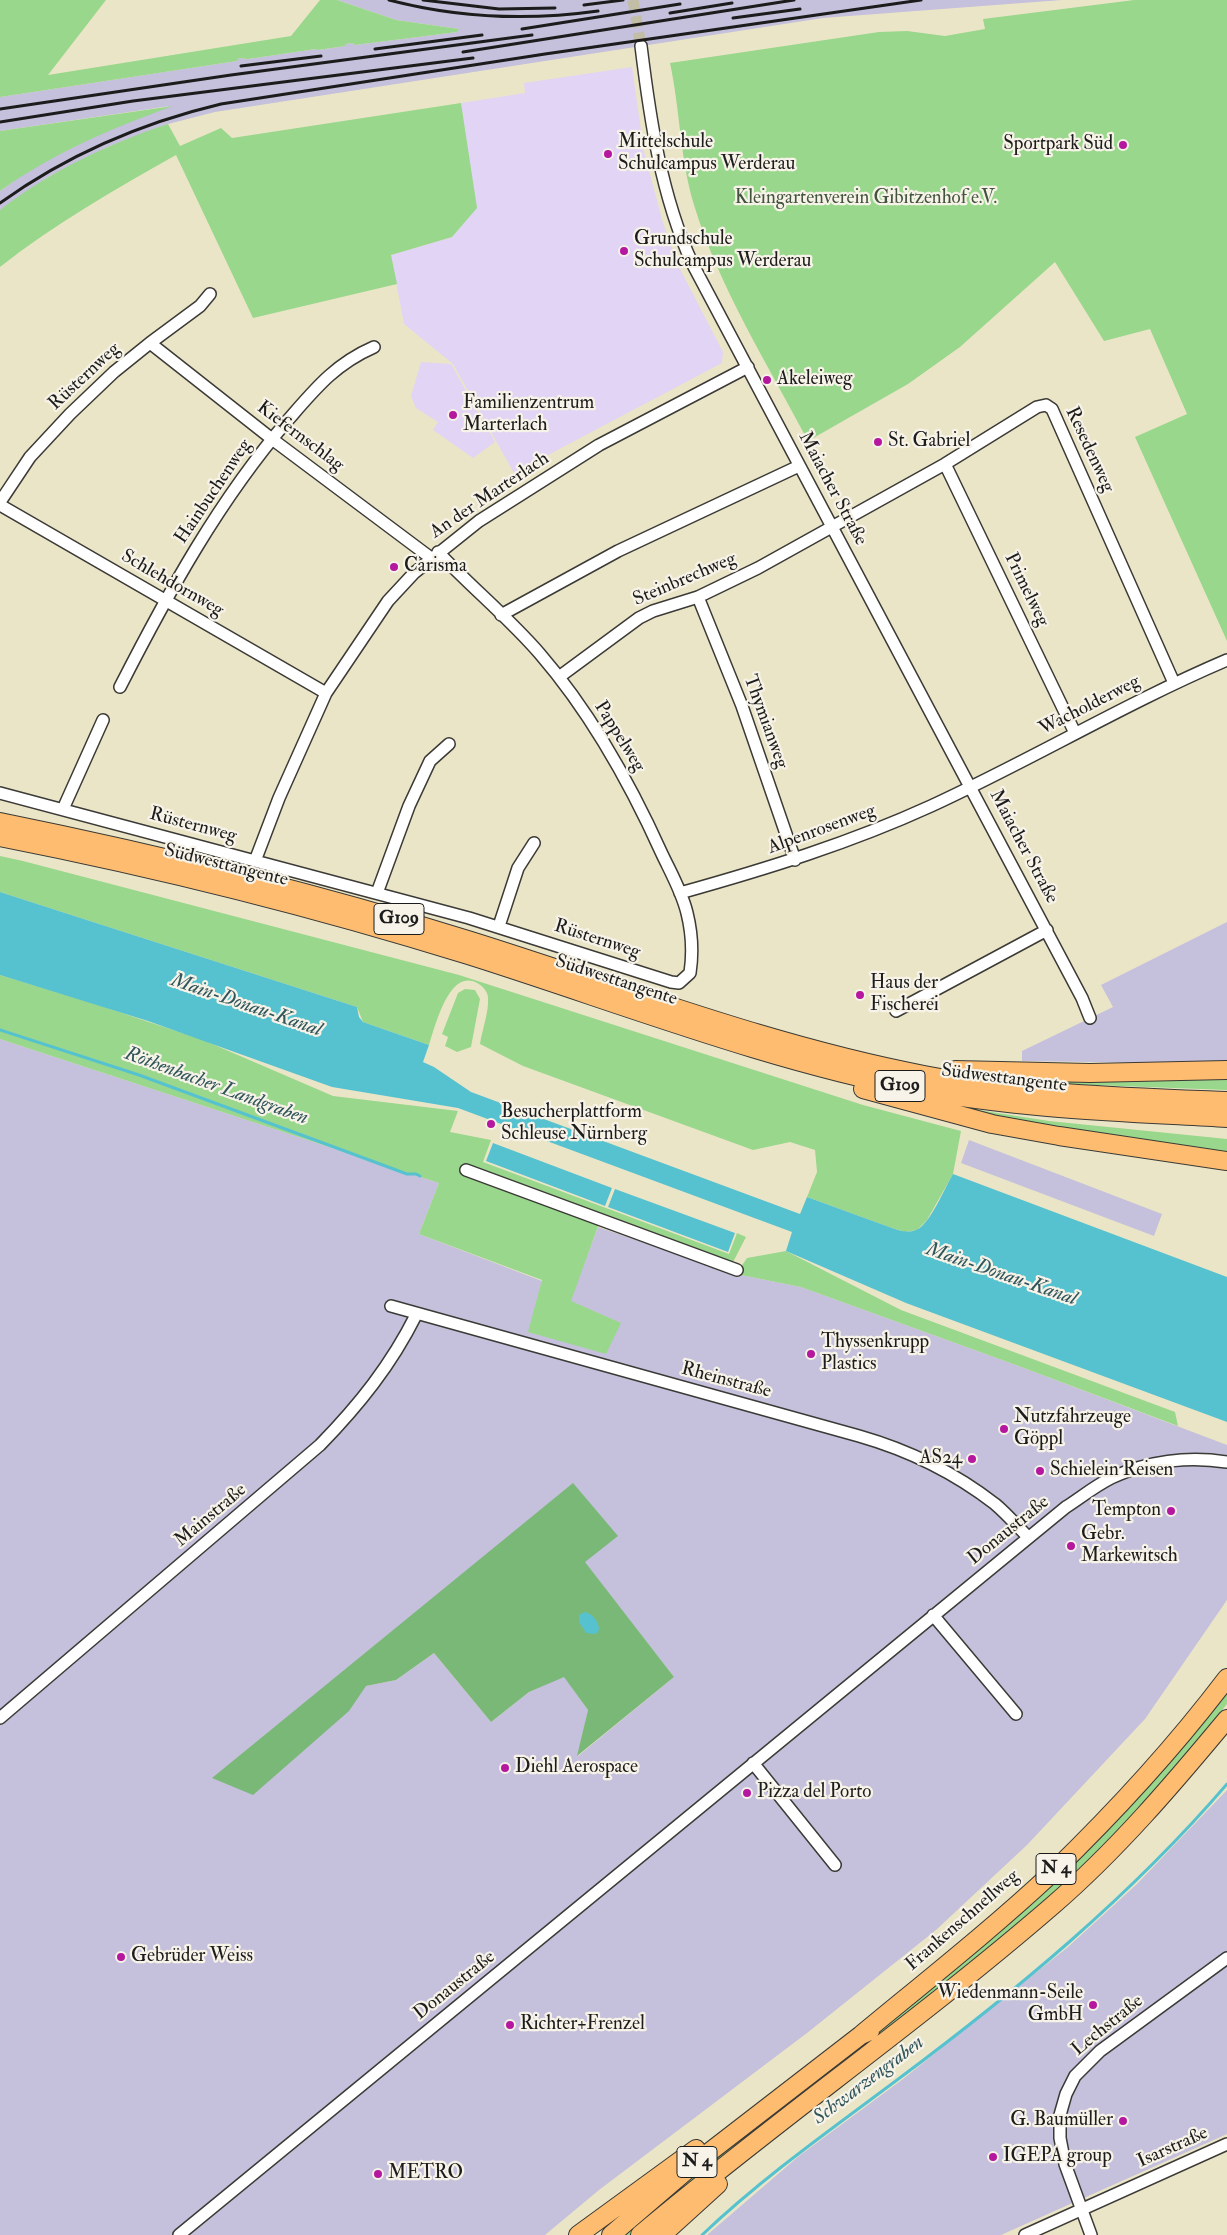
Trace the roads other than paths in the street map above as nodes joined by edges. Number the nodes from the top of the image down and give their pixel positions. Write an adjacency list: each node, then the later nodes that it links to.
1 (641, 46): 5 (street, Maiacher Straße)
2 (210, 294): 3 (street, Rüsternweg)
3 (150, 343): 6 (street, Kiefernschlag); 9 (street, Rüsternweg)
4 (374, 347): 6 (street, Hainbuchenweg)
5 (748, 367): 8 (street, Maiacher Straße); 11 (street, An der Marterlach)
6 (272, 439): 11 (street, Kiefernschlag); 13 (street, Hainbuchenweg)
7 (945, 464): 10 (street, Resedenweg); 17 (street, Resedenweg); 21 (street, Primelweg)
8 (799, 466): 10 (street, Maiacher Straße); 14 (street)
9 (0, 503): 13 (street, Schlehdornweg)
10 (832, 526): 12 (street, Steinbrechweg); 23 (street, Maiacher Straße)
11 (435, 555): 14 (street, Pappelweg); 19 (street, An der Marterlach)
12 (698, 597): 16 (street, Steinbrechweg); 29 (street, Thymianweg)
13 (165, 600): 18 (street, Hainbuchenweg); 19 (street, Schlehdornweg)
14 (501, 615): 16 (street, Pappelweg)
15 (1227, 660): 17 (street, Wacholderweg)
16 (559, 676): 32 (street, Pappelweg)
17 (1174, 682): 21 (street, Wacholderweg)
18 (120, 687)
19 (326, 693): 30 (street, An der Marterlach)
20 (104, 720): 25 (street)
21 (1075, 733): 23 (street, Wacholderweg)
22 (449, 744): 31 (street)
23 (971, 786): 29 (street, Alpenrosenweg); 34 (street, Maiacher Straße)
24 (0, 793): 25 (street, Rüsternweg)
25 (63, 809): 30 (street, Rüsternweg)
26 (0, 822): 39 (highway, Südwesttangente / G109)
27 (0, 837): 38 (highway, Südwesttangente / G109)
28 (534, 843): 33 (street)
29 (795, 860): 32 (street, Alpenrosenweg)
30 (255, 861): 31 (street, Rüsternweg)
31 (377, 893): 33 (street, Rüsternweg)
32 (680, 893): 35 (street, Pappelweg)
33 (499, 926): 35 (street, Rüsternweg)
34 (1046, 930): 36 (street, Maiacher Straße); 37 (street, Maiacher Straße)
35 (684, 980)
36 (896, 1011)
37 (1090, 1018)
38 (766, 1051): 42 (highway, Südwesttangente / G109); 45 (highway)
39 (868, 1063): 40 (highway); 41 (highway, Südwesttangente / G109)
40 (1227, 1070)
41 (1227, 1101)
42 (1143, 1114): 43 (highway, Südwesttangente / G109); 44 (highway)
43 (1227, 1118)
44 (1227, 1128)
45 (1227, 1162)
46 (466, 1170): 47 (street)
47 (737, 1270)
48 (391, 1306): 49 (street, Rheinstraße)
49 (416, 1315): 51 (street, Rheinstraße); 55 (street, Mainstraße)
50 (1227, 1462): 51 (street, Donaustraße)
51 (1028, 1537): 52 (street, Donaustraße)
52 (933, 1615): 54 (street); 57 (street, Donaustraße)
53 (1227, 1678): 61 (highway, Frankenschnellweg / N 4)
54 (1016, 1714)
55 (0, 1718)
56 (1227, 1718): 60 (highway, Frankenschnellweg / N 4)
57 (753, 1763): 58 (street); 66 (street, Donaustraße)
58 (835, 1865)
59 (1227, 1958): 65 (street, Lechstraße)
60 (943, 1995): 61 (highway, Frankenschnellweg / N 4); 63 (highway, Frankenschnellweg / N 4)
61 (861, 2035): 62 (highway, Frankenschnellweg / N 4)
62 (785, 2093): 67 (highway); 68 (highway, Frankenschnellweg / N 4)
63 (792, 2112): 69 (highway, Frankenschnellweg / N 4); 70 (highway)
64 (1227, 2144): 65 (street, Isarstraße)
65 (1080, 2209): 71 (street, Isarstraße); 72 (street, Lechstraße)
66 (179, 2235)
67 (578, 2235)
68 (610, 2235)
69 (640, 2235)
70 (662, 2235)
71 (1024, 2235)
72 (1091, 2235)

